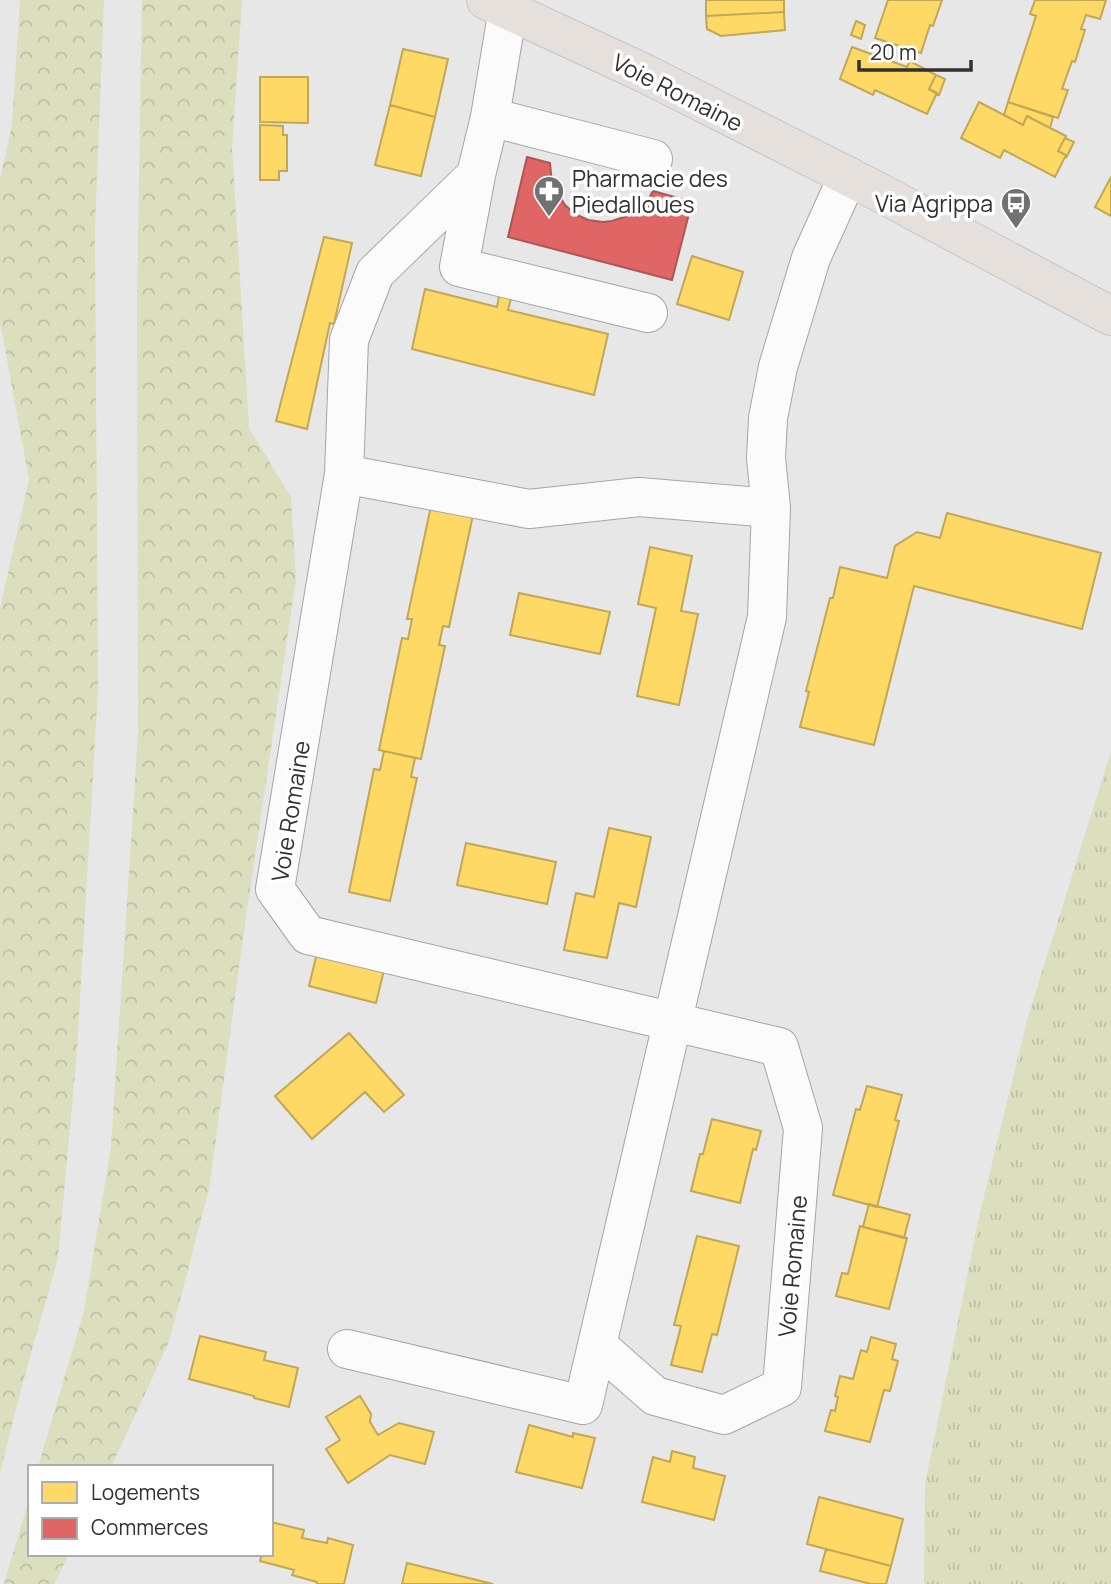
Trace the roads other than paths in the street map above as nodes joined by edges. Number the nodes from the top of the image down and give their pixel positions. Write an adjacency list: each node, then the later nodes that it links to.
1 (497, 4): 2 (street, Voie Romaine); 5 (main road, Voie Romaine)
2 (490, 117): 3 (street); 4 (street, Voie Romaine)
3 (653, 159)
4 (476, 175): 6 (street, Voie Romaine); 8 (street, Voie Romaine)
5 (848, 176): 7 (main road, Voie Romaine); 9 (street)
6 (648, 313)
7 (1111, 316)
8 (344, 474): 9 (street); 10 (street, Voie Romaine)
9 (771, 508): 10 (street)
10 (673, 1021): 11 (street); 11 (street, Voie Romaine)
11 (597, 1345): 12 (street)
12 (347, 1349)

